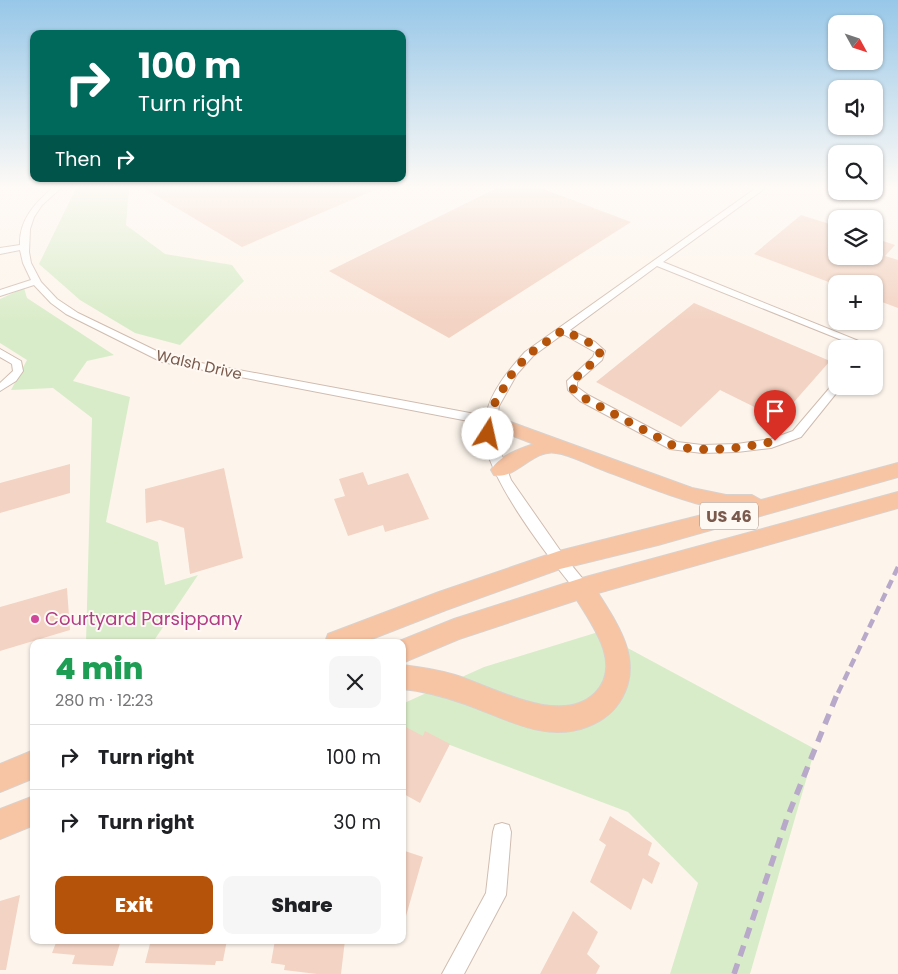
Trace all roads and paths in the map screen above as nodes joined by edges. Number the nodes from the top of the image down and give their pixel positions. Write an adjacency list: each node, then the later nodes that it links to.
1 (26, 231): 3 (street, Walsh Drive)
2 (701, 231): 5 (street)
3 (24, 246): 4 (street); 6 (street, Walsh Drive)
4 (0, 251)
5 (657, 263): 8 (street); 9 (street)
6 (36, 281): 7 (street); 13 (street, Walsh Drive)
7 (0, 293)
8 (563, 330): 12 (street); 13 (street)
9 (851, 340)
10 (0, 352): 11 (street)
11 (0, 388)
12 (830, 395)
13 (491, 421): 14 (highway); 15 (street)
14 (556, 445): 15 (highway); 18 (highway)
15 (501, 470): 19 (street)
16 (898, 470): 18 (highway, US 46)
17 (898, 500): 20 (highway, US 46)
18 (781, 502): 19 (highway, US 46)
19 (559, 560): 20 (street); 21 (highway, US 46)
20 (582, 588): 22 (highway, US 46); 23 (highway)
21 (345, 639)
22 (406, 650)
23 (406, 677)
24 (30, 766): 25 (highway)
25 (0, 778)
26 (30, 812): 27 (highway)
27 (0, 824)
28 (502, 832): 29 (street)
29 (453, 974)

